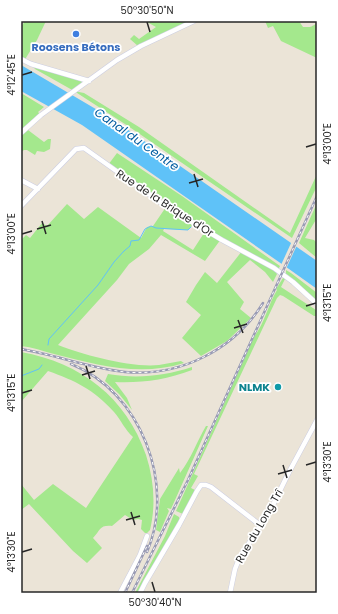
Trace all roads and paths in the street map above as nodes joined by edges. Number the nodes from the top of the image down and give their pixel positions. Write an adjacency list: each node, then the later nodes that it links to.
1 (194, 21): 3 (street)
2 (21, 59): 3 (street)
3 (89, 81): 4 (street)
4 (21, 132)
5 (21, 180): 6 (street)
6 (38, 189): 7 (street); 8 (street, Rue de la Brique d'Or)
7 (21, 206)
8 (317, 304)
9 (317, 420): 10 (street, Rue du Long Trî)
10 (260, 525): 13 (street); 14 (street, Rue du Long Trî)
11 (148, 536): 12 (street)
12 (120, 593)
13 (140, 593)
14 (230, 593)

